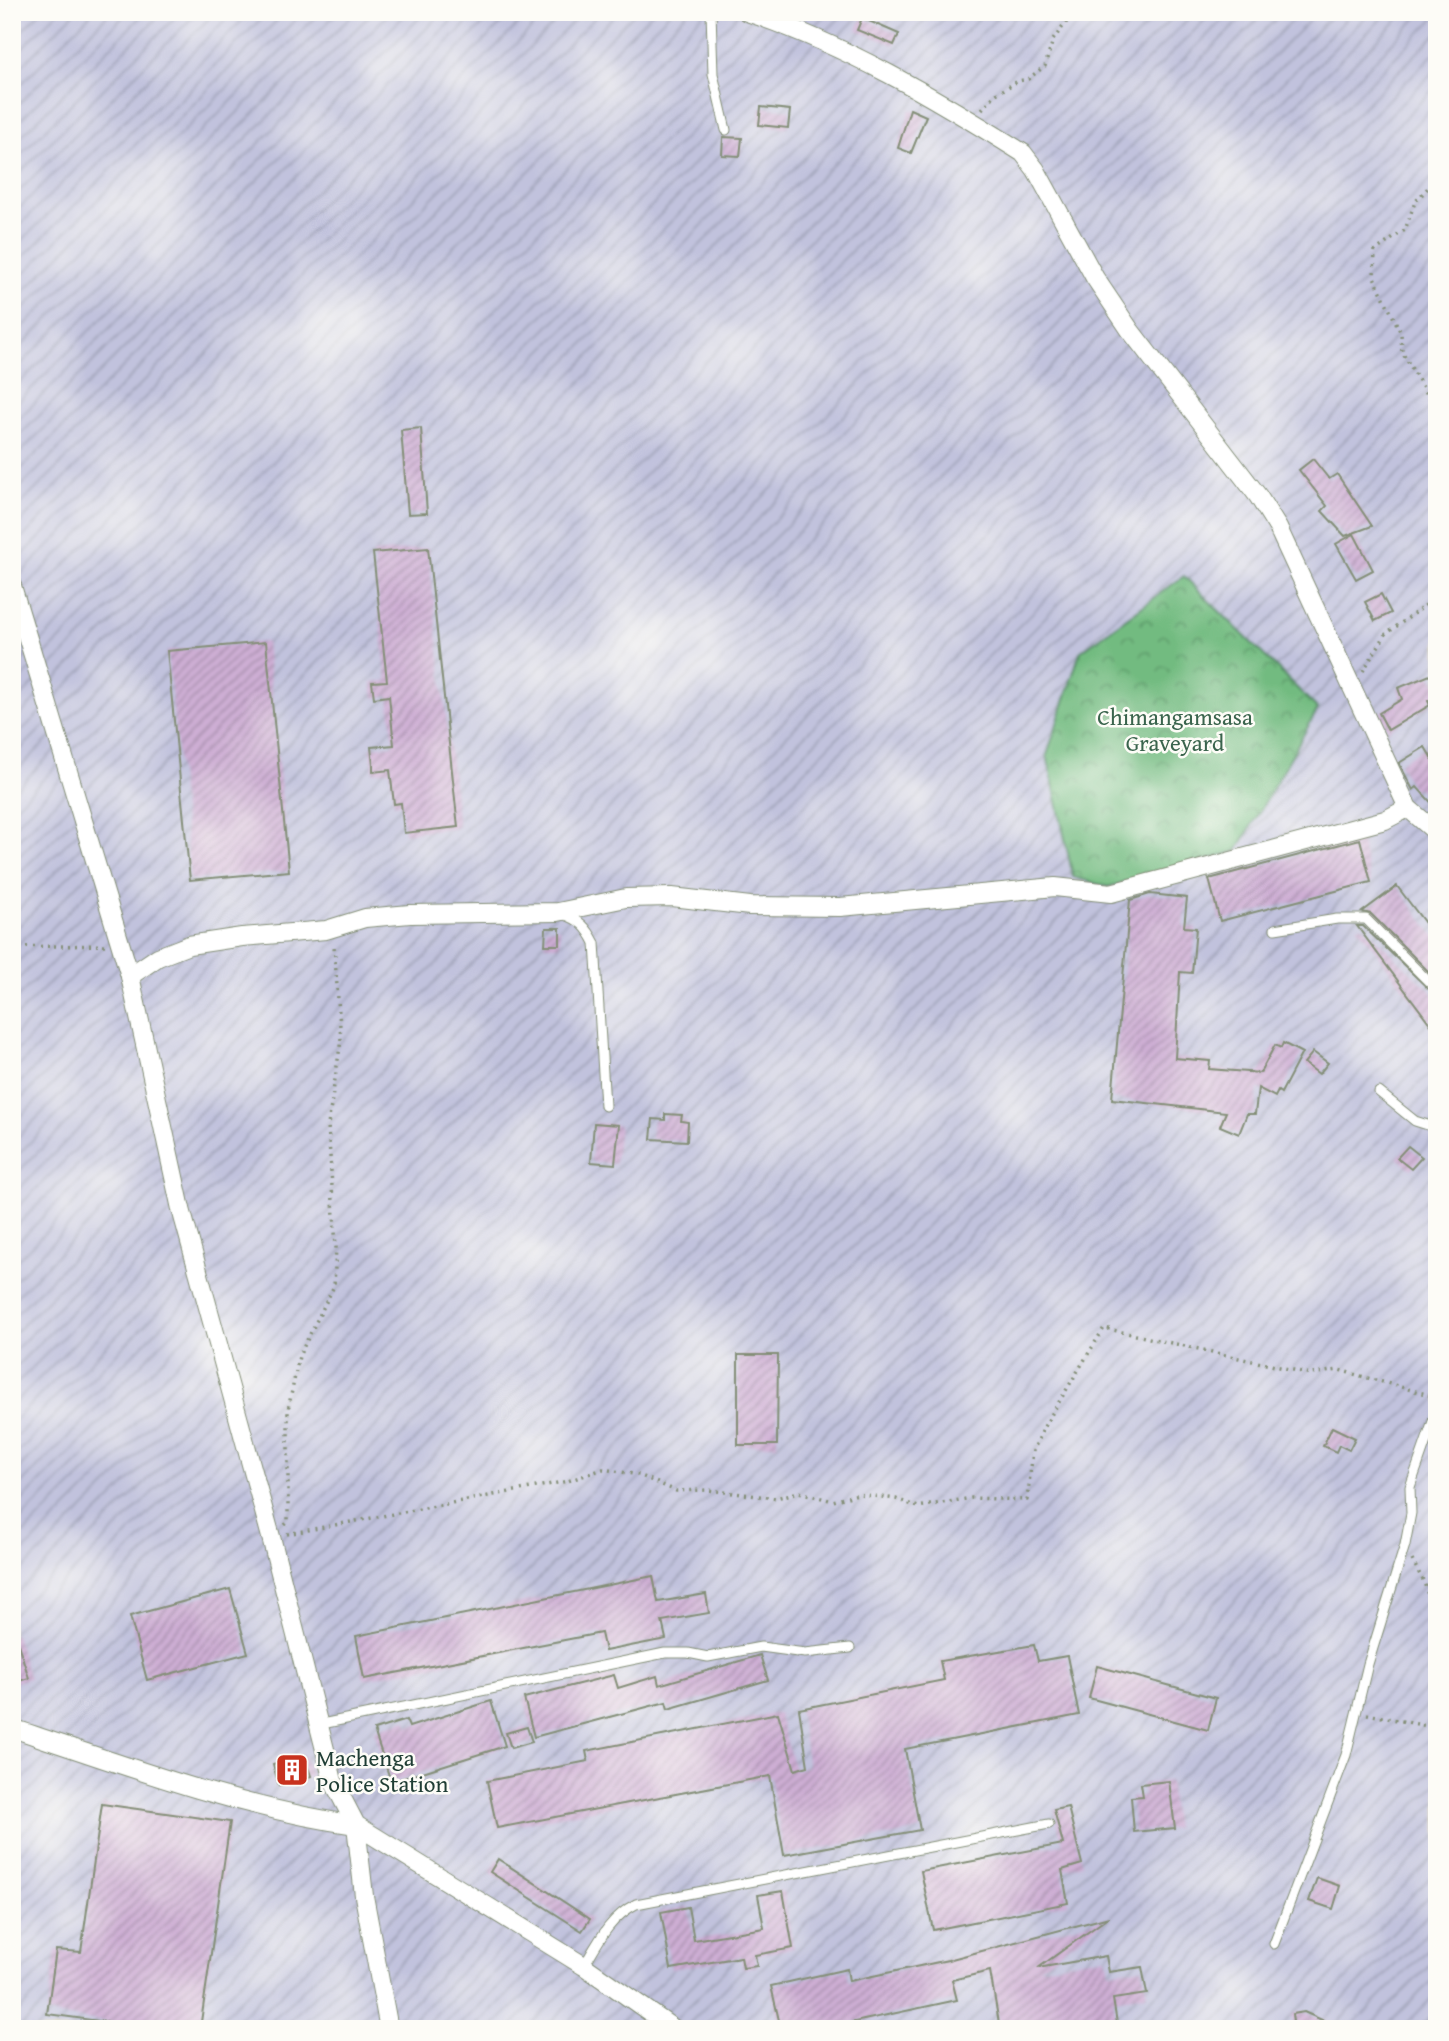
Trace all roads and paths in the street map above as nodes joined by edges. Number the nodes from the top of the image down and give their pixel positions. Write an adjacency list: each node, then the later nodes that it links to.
1 (711, 12): 5 (lane)
2 (747, 12): 4 (street)
3 (1074, 12): 4 (path)
4 (974, 122): 10 (street)
5 (726, 130)
6 (1437, 178): 7 (path)
7 (1437, 411)
8 (12, 586): 16 (street)
9 (1437, 597): 10 (path)
10 (1355, 692): 11 (street)
11 (1408, 808): 12 (street); 13 (street)
12 (1437, 833)
13 (558, 912): 14 (street); 21 (lane)
14 (345, 923): 18 (street); 25 (path)
15 (1275, 929): 19 (lane)
16 (121, 944): 17 (path); 18 (street)
17 (12, 947)
18 (130, 976): 25 (street)
19 (1437, 990)
20 (1379, 1092): 22 (lane)
21 (605, 1106)
22 (1437, 1128)
23 (1437, 1397): 25 (path)
24 (1437, 1410): 26 (lane)
25 (271, 1537): 30 (street)
26 (1405, 1545): 27 (path); 29 (lane)
27 (1437, 1624)
28 (850, 1648): 30 (lane)
29 (1356, 1712): 32 (path); 35 (lane)
30 (317, 1725): 34 (street)
31 (12, 1728): 34 (street)
32 (1437, 1728)
33 (1049, 1824): 36 (lane)
34 (356, 1825): 36 (street); 37 (street)
35 (1274, 1944)
36 (584, 1966): 38 (street)
37 (389, 2029)
38 (674, 2029)

